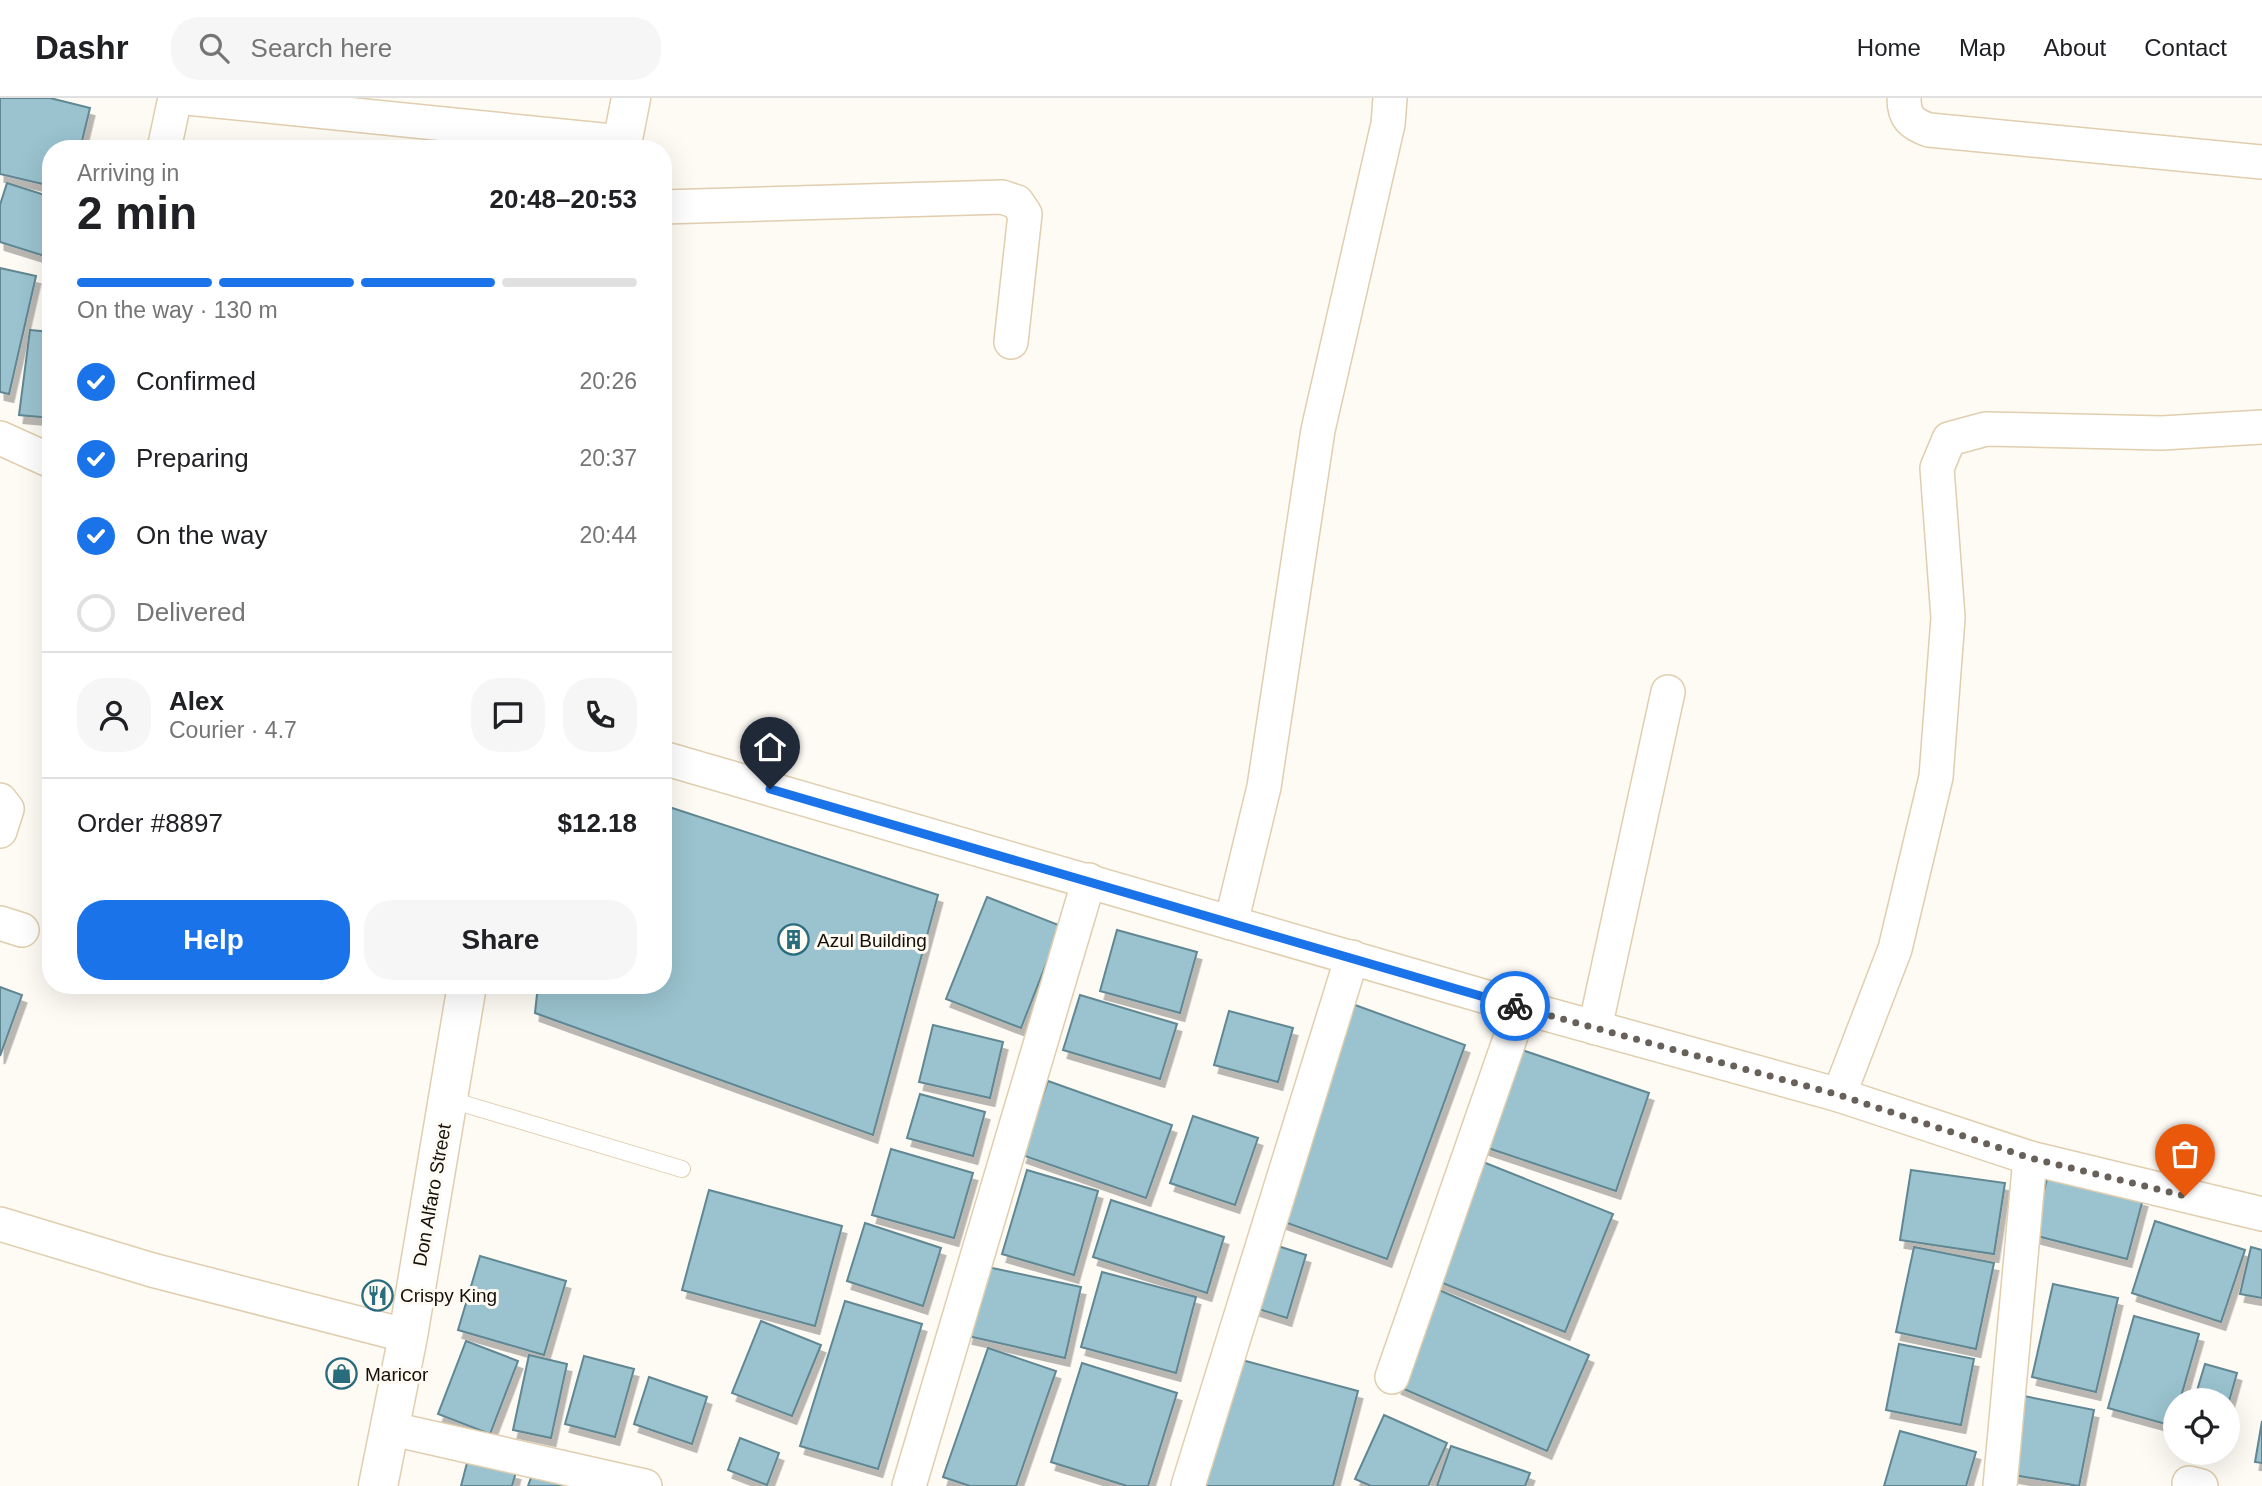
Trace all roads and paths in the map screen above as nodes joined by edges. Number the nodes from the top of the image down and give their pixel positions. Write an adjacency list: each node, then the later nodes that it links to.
1 (175, 98): 6 (street)
2 (187, 98): 7 (street)
3 (631, 98): 8 (main road)
4 (1390, 98): 20 (street)
5 (1904, 98): 9 (street)
6 (166, 140)
7 (575, 140)
8 (622, 140)
9 (2262, 162)
10 (672, 207): 11 (street)
11 (1011, 342)
12 (2262, 428): 25 (street)
13 (0, 438): 14 (street)
14 (42, 457)
15 (1668, 692): 24 (street)
16 (672, 761): 19 (street)
17 (0, 800): 18 (street)
18 (0, 831)
19 (1089, 880): 20 (street); 36 (street)
20 (1231, 923): 21 (street)
21 (1352, 957): 23 (street); 37 (street)
22 (466, 994): 26 (main road, Don Alfaro Street)
23 (1521, 1007): 24 (street); 32 (street)
24 (1595, 1028): 25 (street)
25 (1839, 1095): 27 (street)
26 (448, 1100): 28 (lane); 31 (main road, Don Alfaro Street)
27 (2030, 1158): 29 (street); 38 (street)
28 (682, 1169)
29 (2262, 1214)
30 (0, 1224): 31 (street)
31 (408, 1336): 33 (main road, Don Alfaro Street)
32 (1392, 1377)
33 (388, 1428): 34 (main road, Don Alfaro Street); 35 (street)
34 (377, 1486)
35 (645, 1486)
36 (909, 1486)
37 (1188, 1486)
38 (2000, 1486)

